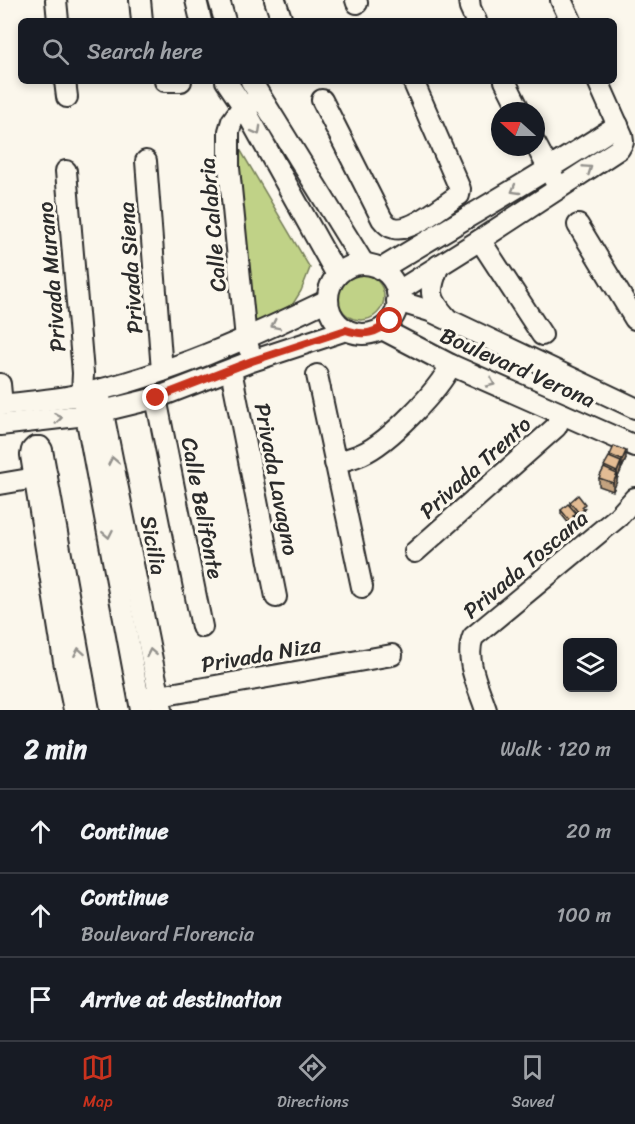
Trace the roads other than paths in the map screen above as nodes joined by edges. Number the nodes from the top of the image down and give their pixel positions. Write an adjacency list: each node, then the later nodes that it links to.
1 (56, 0): 8 (street)
2 (140, 0): 9 (street)
3 (196, 0): 10 (street)
4 (219, 0): 11 (street)
5 (275, 0): 12 (street)
6 (469, 0): 13 (street)
7 (561, 0): 14 (street)
8 (58, 18)
9 (142, 18)
10 (200, 18)
11 (224, 18)
12 (281, 18)
13 (475, 18)
14 (570, 18)
15 (230, 84): 22 (street)
16 (251, 84): 22 (street)
17 (413, 84): 29 (street)
18 (506, 84): 21 (street)
19 (599, 84): 23 (street)
20 (322, 100): 29 (street)
21 (516, 102)
22 (252, 103): 34 (street); 35 (street, one-way to 35); 43 (street, Calle Calabria)
23 (618, 125): 26 (street); 28 (street, one-way to 23)
24 (541, 156): 26 (street)
25 (146, 161): 47 (street, Privada Siena)
26 (548, 170): 28 (street); 31 (street, one-way to 31)
27 (66, 171): 50 (street, Privada Murano)
28 (559, 188): 32 (street)
29 (430, 216): 31 (street)
30 (578, 225): 38 (street)
31 (441, 232): 34 (street)
32 (480, 240): 33 (street); 42 (street)
33 (440, 265): 36 (street); 39 (street)
34 (372, 267): 35 (street); 36 (street)
35 (337, 275): 37 (street)
36 (397, 296): 39 (street, Boulevard Verona); 40 (street)
37 (328, 300): 41 (street); 43 (street, one-way to 43)
38 (635, 318)
39 (448, 319): 53 (street, Boulevard Verona)
40 (382, 328): 41 (street); 45 (street, Boulevard Verona)
41 (346, 330): 44 (street)
42 (542, 335)
43 (246, 339): 44 (street, Calle Calabria); 47 (street)
44 (252, 361): 46 (street)
45 (451, 365): 55 (street, Boulevard Verona, one-way to 55); 58 (street)
46 (231, 370): 51 (street); 64 (street, Privada Lavagno)
47 (162, 372): 50 (street)
48 (318, 375): 58 (street)
49 (0, 384): 52 (street)
50 (88, 388): 52 (street); 54 (street, Sicilia)
51 (156, 398): 54 (street); 65 (street, Calle Belifonte)
52 (1, 405)
53 (635, 408)
54 (94, 413): 56 (street, one-way to 54); 67 (street, Sicilia, one-way to 54); 68 (street, Sicilia, one-way to 68)
55 (562, 414): 57 (street, Boulevard Verona); 62 (street, Privada Trento)
56 (0, 425)
57 (635, 446)
58 (335, 463): 63 (street)
59 (41, 477): 60 (street); 69 (street); 70 (street, one-way to 59)
60 (1, 488)
61 (635, 498): 71 (street, Privada Toscana)
62 (415, 552)
63 (362, 587)
64 (276, 597)
65 (202, 627)
66 (392, 655): 67 (street, Privada Niza)
67 (161, 703): 68 (street, Privada Niza)
68 (140, 705)
69 (74, 710)
70 (89, 710)
71 (486, 710)

